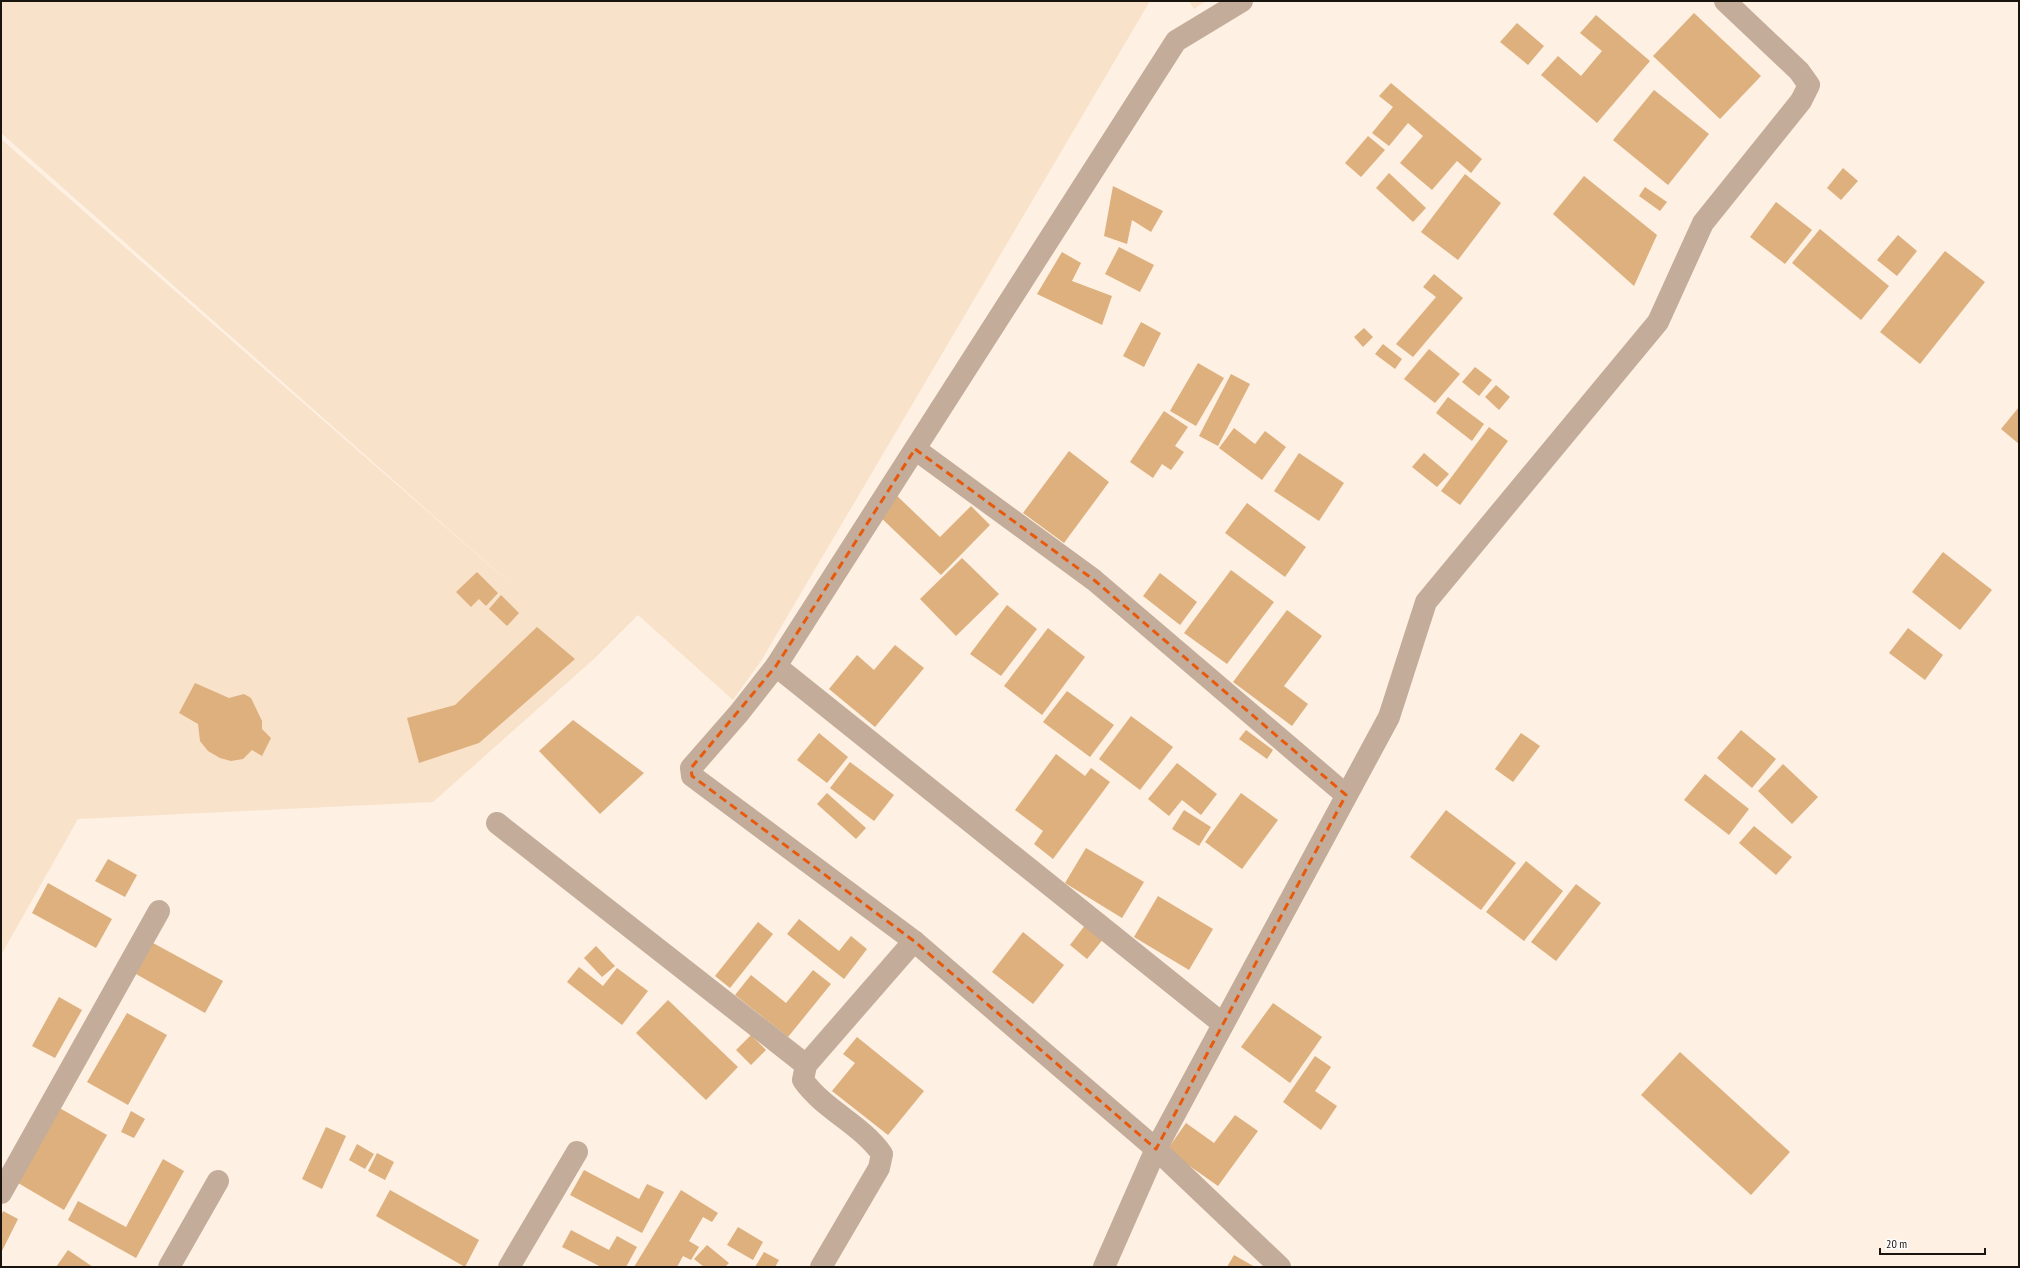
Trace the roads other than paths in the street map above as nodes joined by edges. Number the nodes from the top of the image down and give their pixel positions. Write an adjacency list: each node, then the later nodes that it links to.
1 (1242, 1): 3 (street)
2 (1725, 1): 5 (street)
3 (915, 449): 4 (street); 5 (street)
4 (776, 666): 8 (street); 9 (street)
5 (1346, 795): 9 (street)
6 (497, 823): 10 (street)
7 (159, 911): 14 (street)
8 (914, 941): 10 (street); 11 (street)
9 (1223, 1024): 11 (street)
10 (806, 1065): 17 (street)
11 (1156, 1149): 18 (street); 19 (street)
12 (577, 1152): 16 (street)
13 (218, 1181): 15 (street)
14 (1, 1193)
15 (169, 1267)
16 (509, 1267)
17 (821, 1267)
18 (1104, 1267)
19 (1280, 1267)

